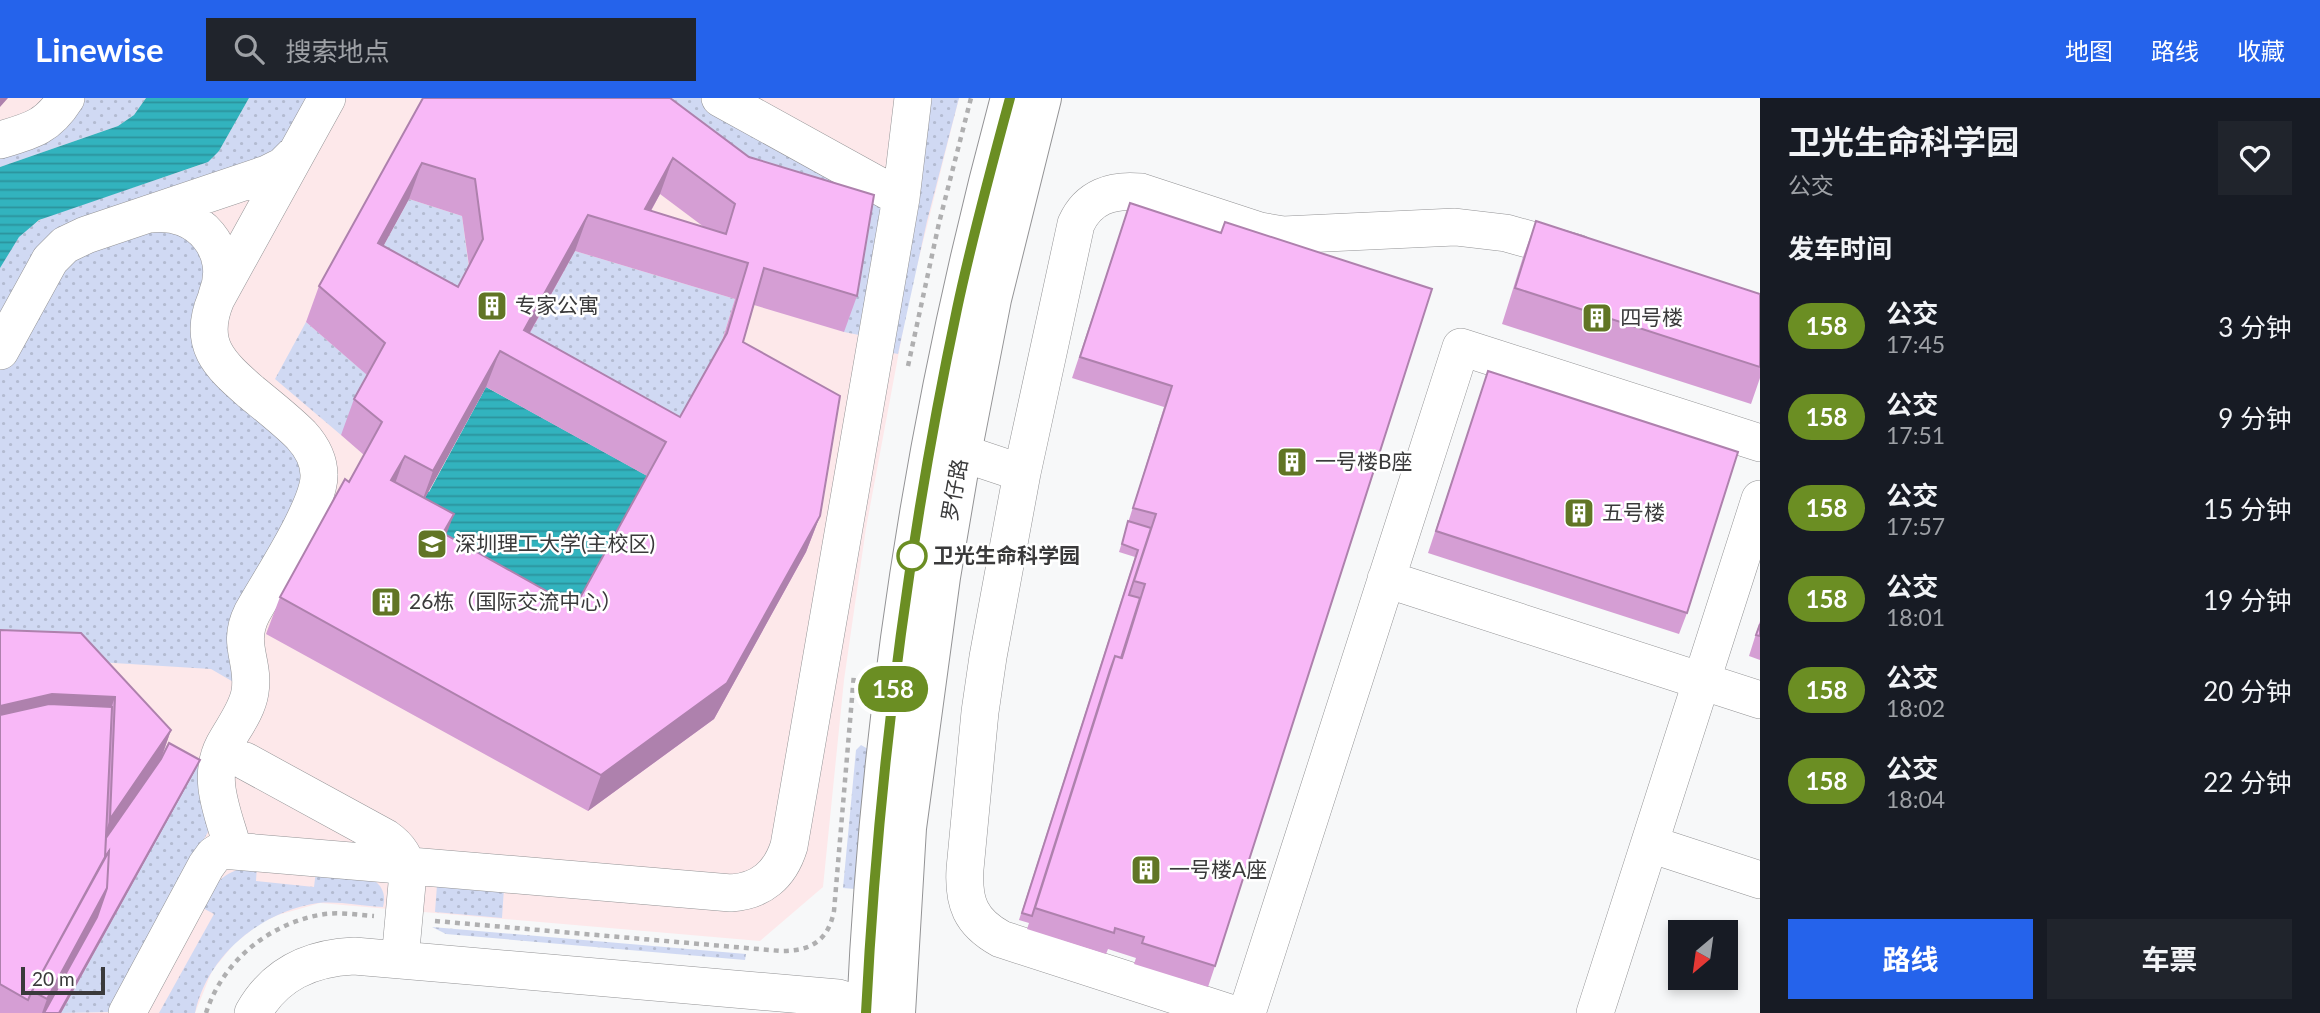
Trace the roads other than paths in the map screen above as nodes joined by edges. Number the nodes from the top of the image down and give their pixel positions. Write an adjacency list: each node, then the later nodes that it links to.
1 (66, 98): 7 (street)
2 (327, 98): 8 (street)
3 (720, 98): 9 (street)
4 (914, 98): 9 (street)
5 (1010, 98): 27 (main road, 罗仔路)
6 (1042, 98): 15 (main road, 罗仔路)
7 (0, 140)
8 (299, 149): 10 (street); 12 (street)
9 (901, 198): 24 (street)
10 (148, 214): 12 (street); 13 (street)
11 (1605, 262): 16 (street)
12 (215, 299): 23 (street)
13 (0, 351)
14 (1760, 443): 18 (street)
15 (962, 453): 16 (street); 27 (main road, 罗仔路)
16 (1022, 473): 30 (street)
17 (1760, 499): 19 (street)
18 (1386, 579): 19 (street); 31 (street)
19 (1702, 681): 20 (street); 22 (street)
20 (1760, 700)
21 (245, 761): 24 (street)
22 (1650, 844): 25 (street); 32 (street)
23 (233, 849): 24 (street); 28 (street)
24 (407, 865): 26 (street)
25 (1760, 880)
26 (400, 960): 27 (street); 29 (street)
27 (879, 1011)
28 (127, 1013)
29 (254, 1013)
30 (1230, 1013)
31 (1247, 1013)
32 (1595, 1013)

